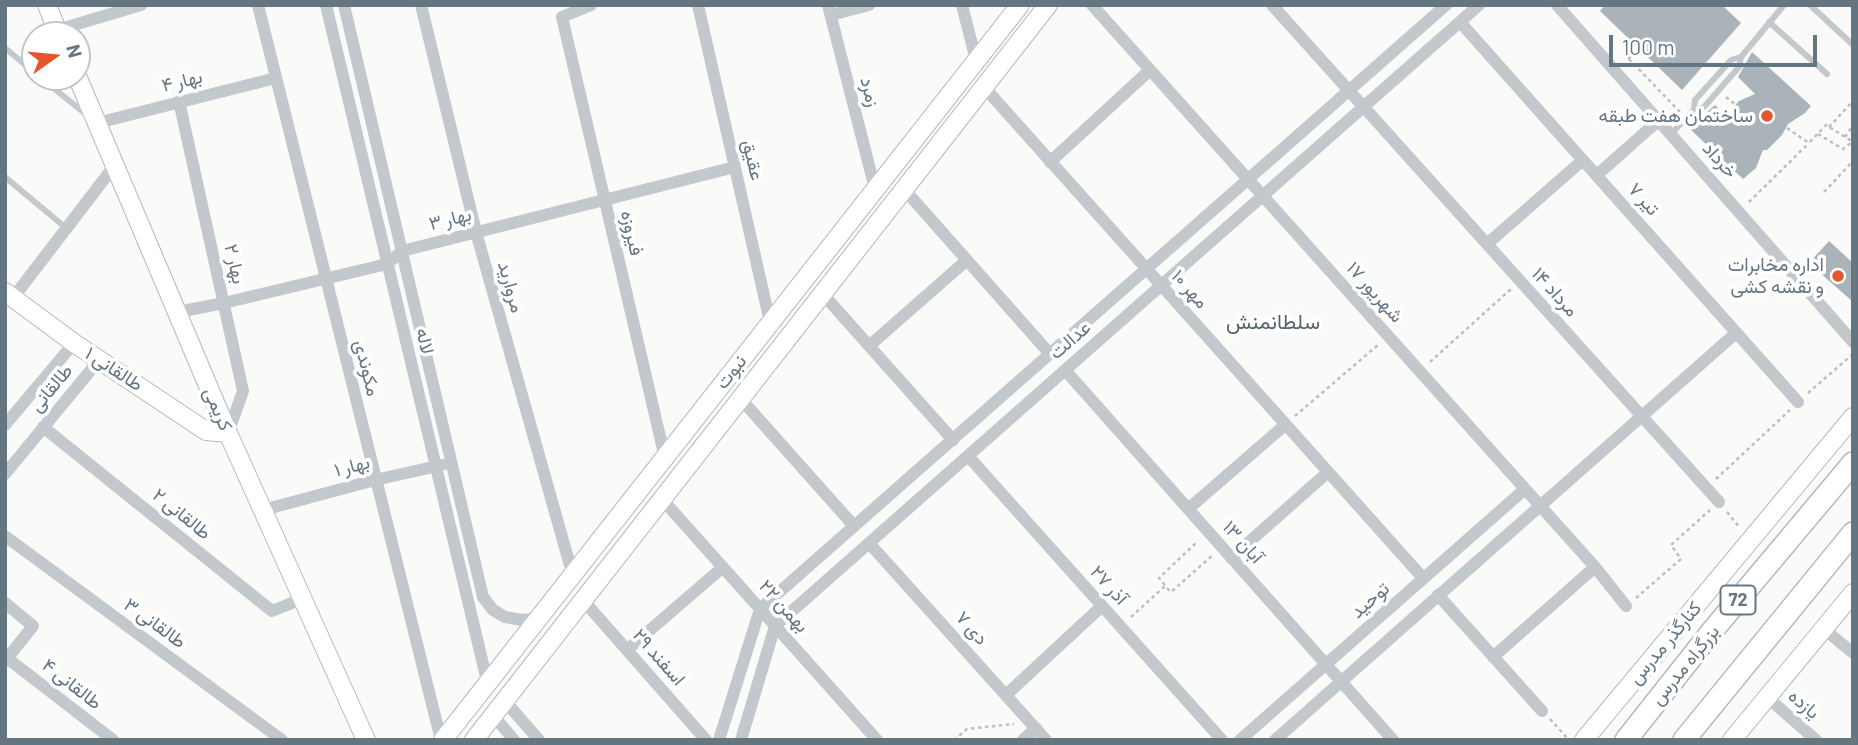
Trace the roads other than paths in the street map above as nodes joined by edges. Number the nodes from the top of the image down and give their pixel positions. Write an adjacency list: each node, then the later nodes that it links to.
1 (141, 5): 20 (street)
2 (258, 5): 30 (street, مکوندی)
3 (326, 5): 57 (street, لاله)
4 (344, 5): 55 (street, لاله)
5 (421, 5): 53 (street, مروارید)
6 (591, 5): 51 (street, فیروزه)
7 (698, 5): 44 (street, عقیق)
8 (869, 5): 19 (street)
9 (962, 5): 26 (street)
10 (1020, 5): 26 (street, نبوت)
11 (1048, 5): 31 (street, نبوت)
12 (1093, 5): 28 (street, ۱۷ شهریور)
13 (1272, 5): 34 (street)
14 (1446, 5): 34 (street, عدالت)
15 (1479, 5): 21 (street, عدالت)
16 (1557, 5): 38 (street, خرداد)
17 (1784, 5): 22 (lane)
18 (1810, 5): 23 (lane)
19 (830, 10): 48 (street, زمرد)
20 (91, 21)
21 (1460, 22): 36 (street, عدالت); 41 (street, ۷ تیر)
22 (1769, 22): 25 (lane); 29 (lane)
23 (1853, 46)
24 (5, 48): 27 (lane)
25 (1741, 57): 37 (lane); 37 (lane)
26 (976, 60): 48 (street, نبوت)
27 (21, 61)
28 (1150, 70): 42 (street); 47 (street, ۱۷ شهریور)
29 (1827, 74)
30 (276, 78): 35 (street, بهار ۴); 59 (street, مکوندی)
31 (984, 87): 42 (street, ۱۰ مهر); 49 (street, نبوت)
32 (57, 91): 39 (lane)
33 (83, 91): 39 (street, کریمی)
34 (1349, 91): 36 (street, ۱۴ مرداد); 47 (street, عدالت)
35 (179, 101): 39 (street, بهار ۴); 63 (street, بهار ۲)
36 (1364, 107): 50 (street, عدالت); 54 (street, ۱۴ مرداد)
37 (1694, 110): 40 (lane)
38 (1659, 120): 40 (street, خرداد); 45 (street)
39 (97, 123): 43 (street, کریمی)
40 (1671, 134): 67 (street, خرداد)
41 (1583, 160): 45 (street, ۷ تیر); 54 (street)
42 (1050, 162): 58 (street, ۱۰ مهر)
43 (115, 165): 52 (street); 64 (street, کریمی)
44 (735, 167): 51 (street, بهار ۳); 65 (street, عقیق)
45 (1597, 175): 66 (street, ۷ تیر)
46 (5, 177): 52 (lane)
47 (1248, 180): 50 (street, ۱۷ شهریور); 58 (street, عدالت)
48 (874, 189): 65 (street, نبوت)
49 (904, 189): 56 (street); 61 (street, نبوت)
50 (1263, 196): 60 (street, عدالت); 90 (street, ۱۷ شهریور)
51 (605, 200): 53 (street, بهار ۳); 83 (street, فیروزه)
52 (66, 228): 62 (street)
53 (476, 232): 55 (street, بهار ۳); 105 (street, مروارید)
54 (1487, 244): 75 (street, ۱۴ مرداد)
55 (402, 251): 57 (street, بهار ۳); 84 (street, لاله)
56 (967, 260): 69 (street); 70 (street)
57 (387, 264): 59 (street, بهار ۳); 86 (street, لاله)
58 (1146, 269): 60 (street, ۱۰ مهر); 70 (street, عدالت)
59 (326, 279): 63 (street, بهار ۳); 89 (street, مکوندی)
60 (1161, 286): 72 (street, عدالت); 78 (street, ۱۰ مهر)
61 (822, 293): 69 (street); 73 (street, نبوت)
62 (9, 295): 68 (street, طالقانی ۱)
63 (224, 303): 64 (street, بهار ۳); 80 (street, بهار ۲)
64 (178, 312): 80 (street, کریمی)
65 (770, 322): 83 (street, نبوت)
66 (1736, 332): 74 (street, ۷ تیر); 75 (street)
67 (1853, 342)
68 (74, 344): 71 (street, طالقانی ۱); 77 (street, طالقانی)
69 (869, 346): 81 (street)
70 (1050, 354): 81 (street, عدالت)
71 (100, 359): 79 (street, طالقانی); 80 (street, طالقانی ۱)
72 (1065, 370): 82 (street, عدالت); 94 (street, ۱۳ آبان)
73 (740, 398): 91 (street, نبوت); 96 (street)
74 (1798, 402)
75 (1641, 416): 92 (street, ۱۴ مرداد); 93 (street)
76 (1853, 417): 150 (street, کنارگذر مدرس / 72)
77 (5, 425)
78 (1286, 425): 87 (street, ۱۰ مهر); 94 (street)
79 (43, 427): 88 (street, طالقانی); 109 (street, طالقانی ۲)
80 (228, 433): 95 (street, کریمی)
81 (953, 440): 96 (street, عدالت)
82 (968, 456): 99 (street, عدالت); 112 (street, ۲۷ آذر)
83 (665, 458): 105 (street, نبوت)
84 (452, 463): 86 (street, بهار ۱); 115 (street, لاله)
85 (1853, 463): 151 (highway, بزرگراه مدرس / 72)
86 (436, 466): 89 (street, بهار ۱); 124 (street, لاله)
87 (1328, 472): 101 (street); 106 (street, ۱۰ مهر)
88 (5, 474)
89 (375, 480): 95 (street, بهار ۱); 137 (street, مکوندی)
90 (1525, 489): 93 (street, ۱۷ شهریور); 106 (street, توحید)
91 (662, 499): 103 (street, ۲۲ بهمن); 110 (street, نبوت)
92 (1719, 502)
93 (1539, 505): 104 (street, ۱۷ شهریور); 108 (street)
94 (1188, 509): 101 (street, ۱۳ آبان)
95 (262, 510): 109 (street, کریمی)
96 (854, 526): 114 (street, عدالت)
97 (1853, 533): 102 (highway, 72)
98 (5, 536): 135 (street, طالقانی ۳)
99 (869, 543): 116 (street, عدالت); 125 (street, ۷ دی)
100 (1853, 549): 102 (highway)
101 (1231, 558): 122 (street, ۱۳ آبان)
102 (1832, 559): 152 (highway, 72)
103 (723, 567): 114 (street, ۲۲ بهمن); 118 (street)
104 (1595, 567): 113 (street, ۱۷ شهریور); 120 (street)
105 (572, 576): 115 (street, نبوت)
106 (1423, 578): 122 (street, توحید)
107 (1853, 593): 117 (street)
108 (1438, 595): 120 (street); 123 (street)
109 (302, 599): 136 (street, کریمی)
110 (583, 600): 118 (street, ۲۹ اسفند); 127 (street, نبوت)
111 (5, 603): 121 (street, طالقانی ۴)
112 (1102, 607): 125 (street); 146 (street, ۲۷ آذر)
113 (1626, 607)
114 (760, 609): 116 (street, ۲۲ بهمن); 141 (street)
115 (540, 618): 124 (street, نبوت)
116 (775, 626): 142 (street); 143 (street, ۲۲ بهمن)
117 (1824, 628): 119 (street); 126 (street)
118 (627, 650): 140 (street, ۲۹ اسفند)
119 (1853, 653)
120 (1493, 657): 128 (street)
121 (6, 659): 134 (street, طالقانی ۴)
122 (1326, 664): 123 (street, ۱۳ آبان); 147 (street, توحید)
123 (1341, 681): 148 (street); 149 (street, ۱۳ آبان)
124 (488, 685): 127 (street); 129 (street); 130 (street, نبوت)
125 (1006, 695): 131 (street, ۷ دی)
126 (1767, 697): 132 (street, یازده); 153 (street)
127 (504, 701): 129 (street, نبوت); 139 (street)
128 (1542, 711)
129 (493, 715): 133 (street, نبوت); 138 (street)
130 (461, 718): 133 (street); 137 (street, نبوت)
131 (1034, 726): 144 (street); 145 (street, ۷ دی)
132 (1802, 733): 154 (street, یازده)
133 (476, 737)
134 (113, 740)
135 (282, 740)
136 (366, 740)
137 (442, 740)
138 (514, 740)
139 (539, 740)
140 (706, 740)
141 (719, 740)
142 (741, 740)
143 (877, 740)
144 (1023, 740)
145 (1046, 740)
146 (1222, 740)
147 (1240, 740)
148 (1275, 740)
149 (1393, 740)
150 (1584, 740)
151 (1626, 740)
152 (1684, 740)
153 (1732, 740)
154 (1816, 740)

